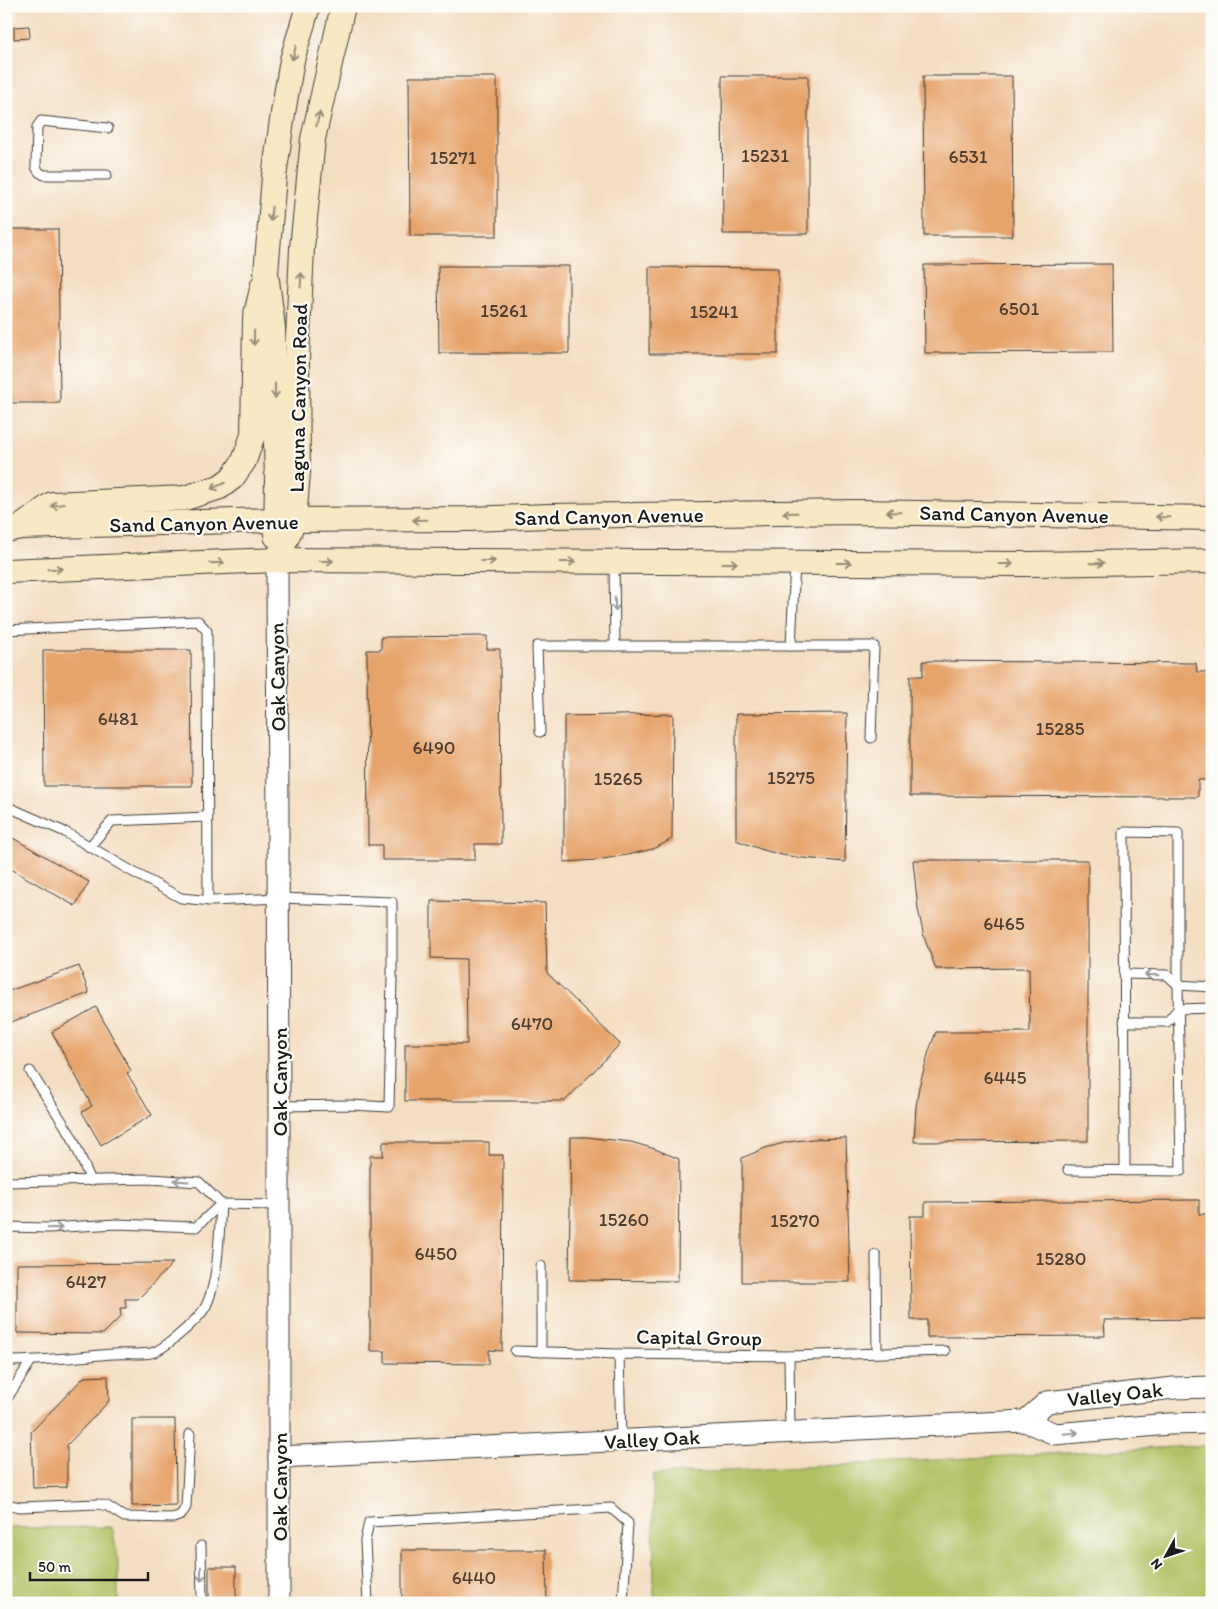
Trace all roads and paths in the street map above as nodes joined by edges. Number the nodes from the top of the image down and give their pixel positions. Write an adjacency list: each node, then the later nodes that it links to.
1 (308, 6): 5 (main road, Laguna Canyon Road, one-way to 5)
2 (343, 6): 7 (main road, Laguna Canyon Road, one-way to 2)
3 (108, 128): 4 (lane)
4 (107, 175)
5 (266, 273): 7 (main road, Laguna Canyon Road, one-way to 7); 8 (main road, one-way to 8)
6 (1212, 518): 7 (main road, Sand Canyon Avenue, one-way to 7)
7 (284, 521): 8 (main road, Sand Canyon Avenue); 9 (main road, Laguna Canyon Road)
8 (13, 529)
9 (277, 560): 11 (main road, Sand Canyon Avenue, one-way to 11); 13 (main road, Sand Canyon Avenue, one-way to 9); 22 (street, Oak Canyon)
10 (1212, 561): 12 (main road, Sand Canyon Avenue, one-way to 10)
11 (614, 562): 12 (main road, Sand Canyon Avenue, one-way to 12); 15 (lane, one-way to 15)
12 (795, 563): 16 (lane)
13 (6, 571)
14 (6, 630): 20 (lane)
15 (615, 646): 16 (lane); 17 (lane)
16 (791, 646): 18 (lane)
17 (540, 732)
18 (871, 738)
19 (6, 806): 21 (lane)
20 (207, 817): 21 (lane); 23 (lane)
21 (89, 846): 23 (lane)
22 (279, 898): 23 (lane); 31 (street, Oak Canyon); 31 (lane)
23 (208, 900)
24 (1124, 974): 25 (lane, one-way to 24); 25 (lane); 29 (lane)
25 (1178, 985): 26 (lane); 28 (lane)
26 (1212, 987)
27 (1212, 1008): 28 (lane)
28 (1178, 1009): 29 (lane); 33 (lane)
29 (1124, 1022): 33 (lane)
30 (30, 1070): 34 (lane)
31 (279, 1106): 37 (street, Oak Canyon)
32 (1068, 1170): 33 (lane)
33 (1125, 1171)
34 (91, 1181): 35 (lane); 36 (lane, one-way to 34)
35 (6, 1182)
36 (220, 1204): 37 (lane); 38 (lane, one-way to 36); 48 (lane)
37 (279, 1204): 56 (street, Oak Canyon)
38 (6, 1227)
39 (876, 1256): 44 (lane)
40 (541, 1266): 43 (lane)
41 (515, 1351): 43 (lane)
42 (945, 1351): 44 (lane)
43 (541, 1352): 45 (lane)
44 (877, 1353): 46 (lane)
45 (619, 1354): 46 (lane, Capital Group); 55 (lane, Capital Group)
46 (789, 1356): 53 (lane, Capital Group)
47 (6, 1361): 48 (lane)
48 (31, 1361): 50 (lane)
49 (1212, 1387): 51 (street, Valley Oak)
50 (6, 1400)
51 (1025, 1421): 52 (street, Valley Oak, one-way to 52); 53 (street, Valley Oak)
52 (1212, 1423)
53 (790, 1432): 55 (street, Valley Oak)
54 (190, 1434): 57 (lane)
55 (622, 1440): 56 (street, Valley Oak)
56 (279, 1457): 60 (street, Oak Canyon)
57 (6, 1503)
58 (201, 1546): 59 (lane, one-way to 59)
59 (202, 1603)
60 (279, 1603)
61 (368, 1603): 62 (lane)
62 (623, 1603)

